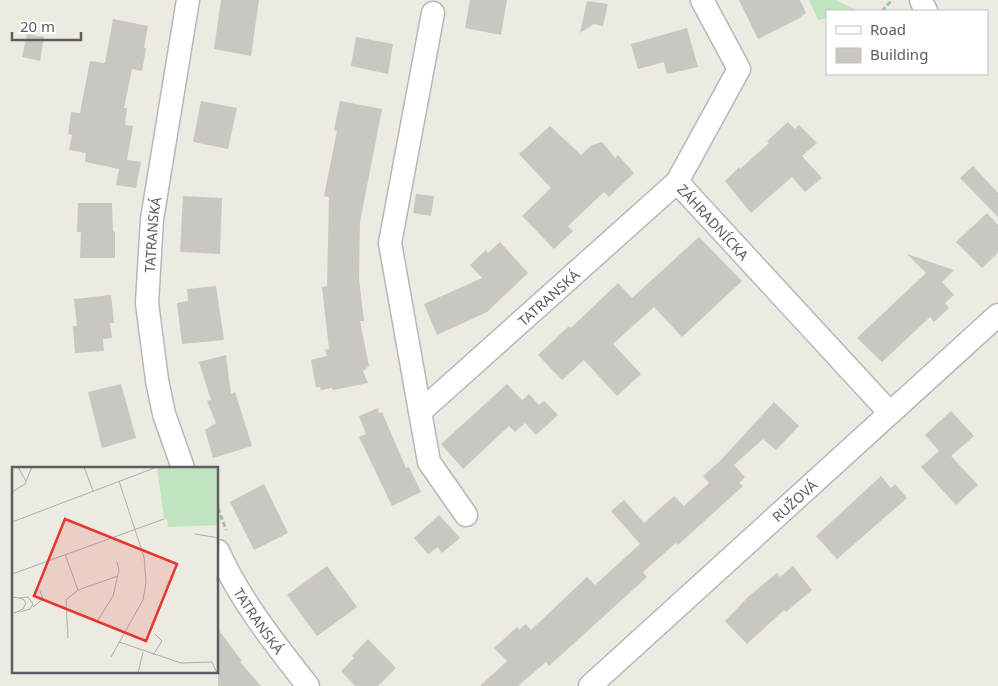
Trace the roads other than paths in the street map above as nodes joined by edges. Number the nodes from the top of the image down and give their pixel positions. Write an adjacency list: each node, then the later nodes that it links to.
1 (188, 0): 10 (street, TATRANSKÁ)
2 (702, 0): 4 (street, ZÁHRADNÍCKA)
3 (433, 13): 6 (street)
4 (677, 182): 7 (street, TATRANSKÁ); 9 (street, ZÁHRADNÍCKA)
5 (998, 315): 9 (street, RUŽOVÁ)
6 (410, 353): 7 (street); 8 (street)
7 (465, 373): 8 (street, TATRANSKÁ)
8 (420, 412): 11 (street)
9 (890, 413): 14 (street, RUŽOVÁ)
10 (183, 467)
11 (466, 515)
12 (219, 553): 13 (street, TATRANSKÁ)
13 (308, 686)
14 (590, 686)

